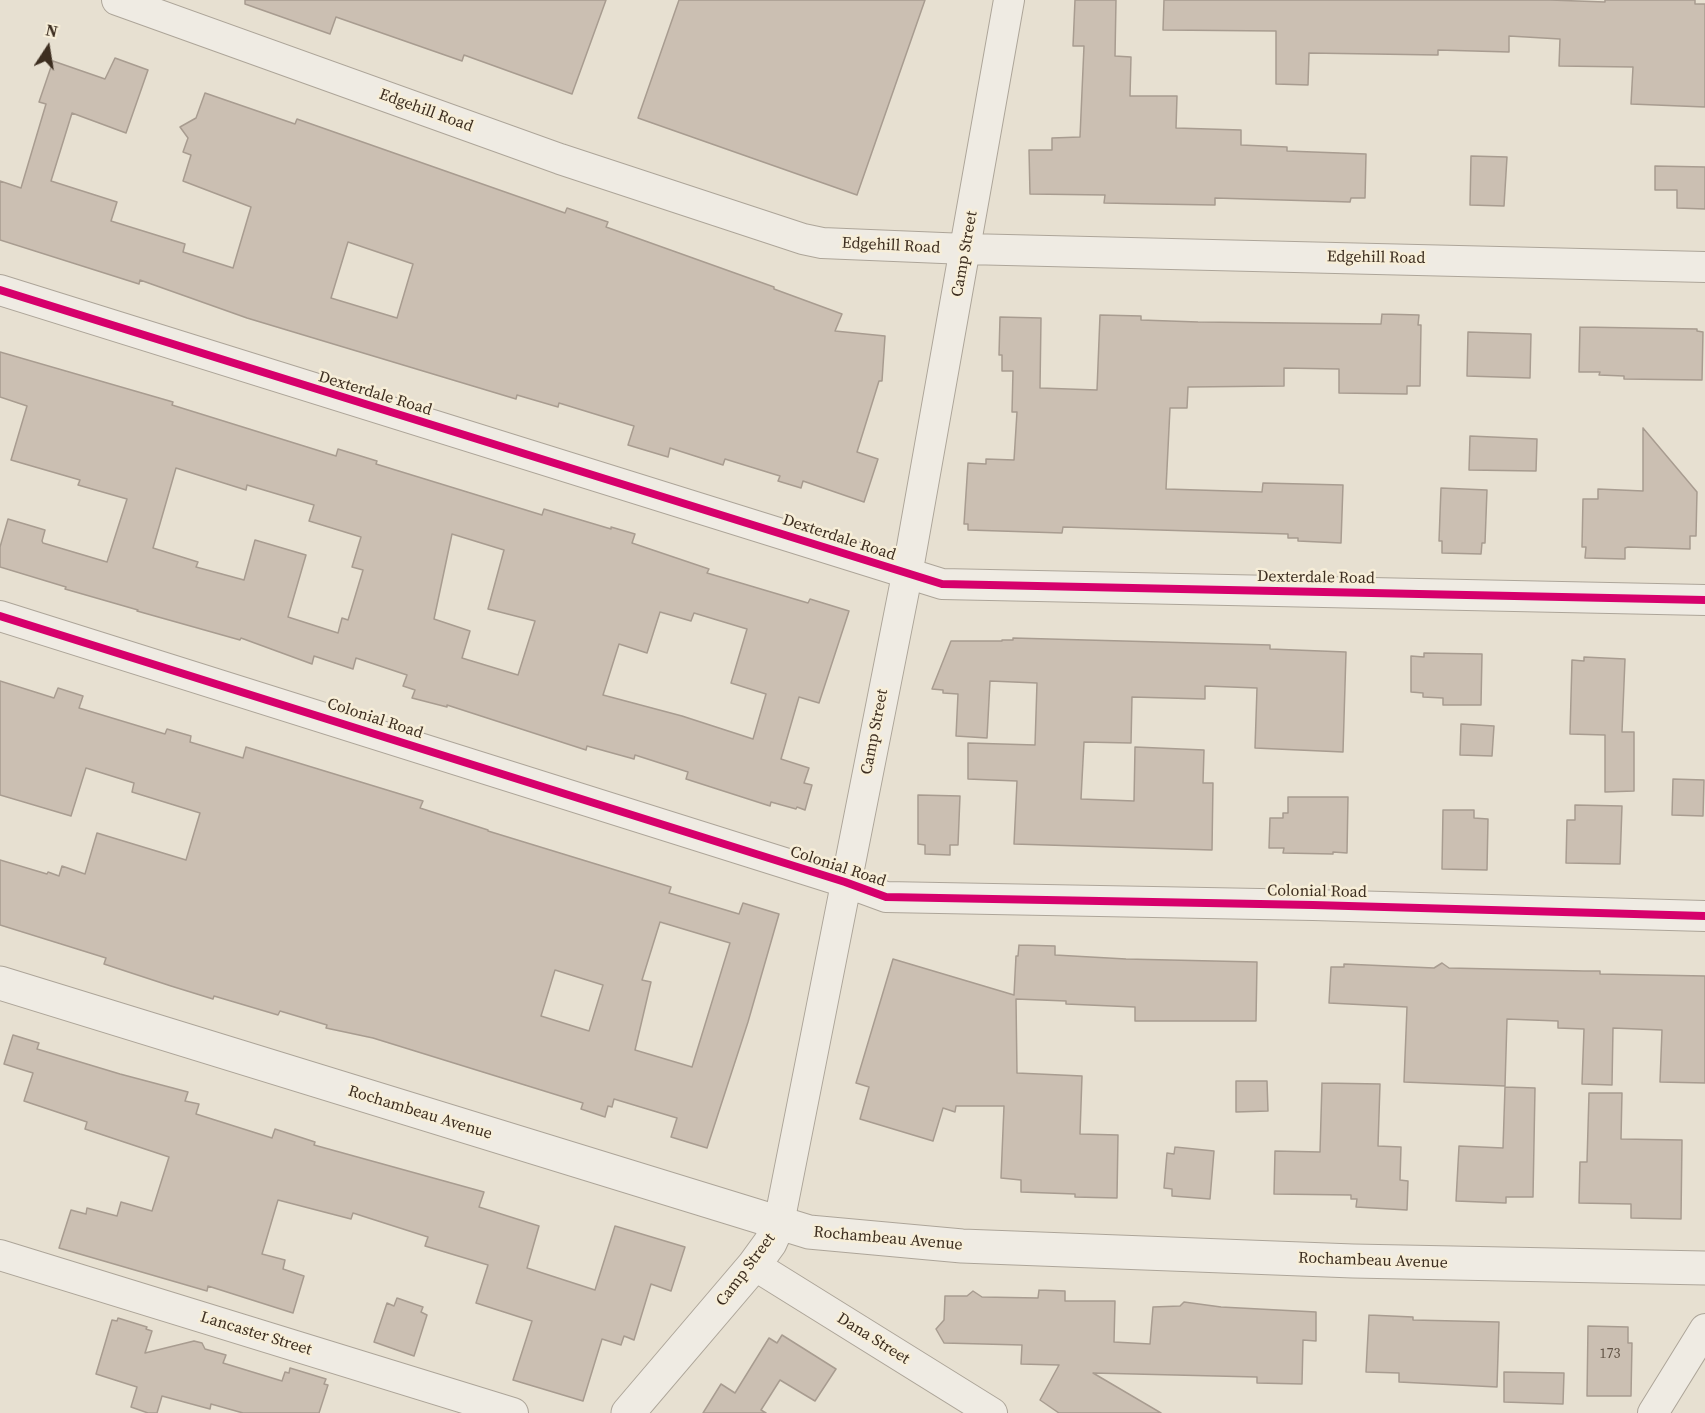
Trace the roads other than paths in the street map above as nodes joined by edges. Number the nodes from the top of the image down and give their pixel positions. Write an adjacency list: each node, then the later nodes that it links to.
1 (117, 0): 3 (street, Edgehill Road)
2 (1009, 0): 3 (street, Camp Street)
3 (966, 249): 4 (street, Edgehill Road); 6 (street, Camp Street)
4 (1705, 267)
5 (0, 290): 6 (street, Dexterdale Road)
6 (907, 574): 7 (street, Dexterdale Road); 9 (street, Camp Street)
7 (1705, 600)
8 (0, 616): 9 (street, Colonial Road)
9 (845, 882): 10 (street, Colonial Road); 12 (street, Camp Street)
10 (1705, 916)
11 (0, 983): 12 (street, Rochambeau Avenue)
12 (779, 1223): 14 (street, Camp Street); 15 (street, Rochambeau Avenue)
13 (0, 1255): 18 (street, Lancaster Street)
14 (754, 1265): 19 (street, Camp Street); 20 (street, Dana Street)
15 (1705, 1268)
16 (1705, 1329): 17 (street)
17 (1660, 1411)
18 (513, 1413)
19 (628, 1413)
20 (992, 1413)

